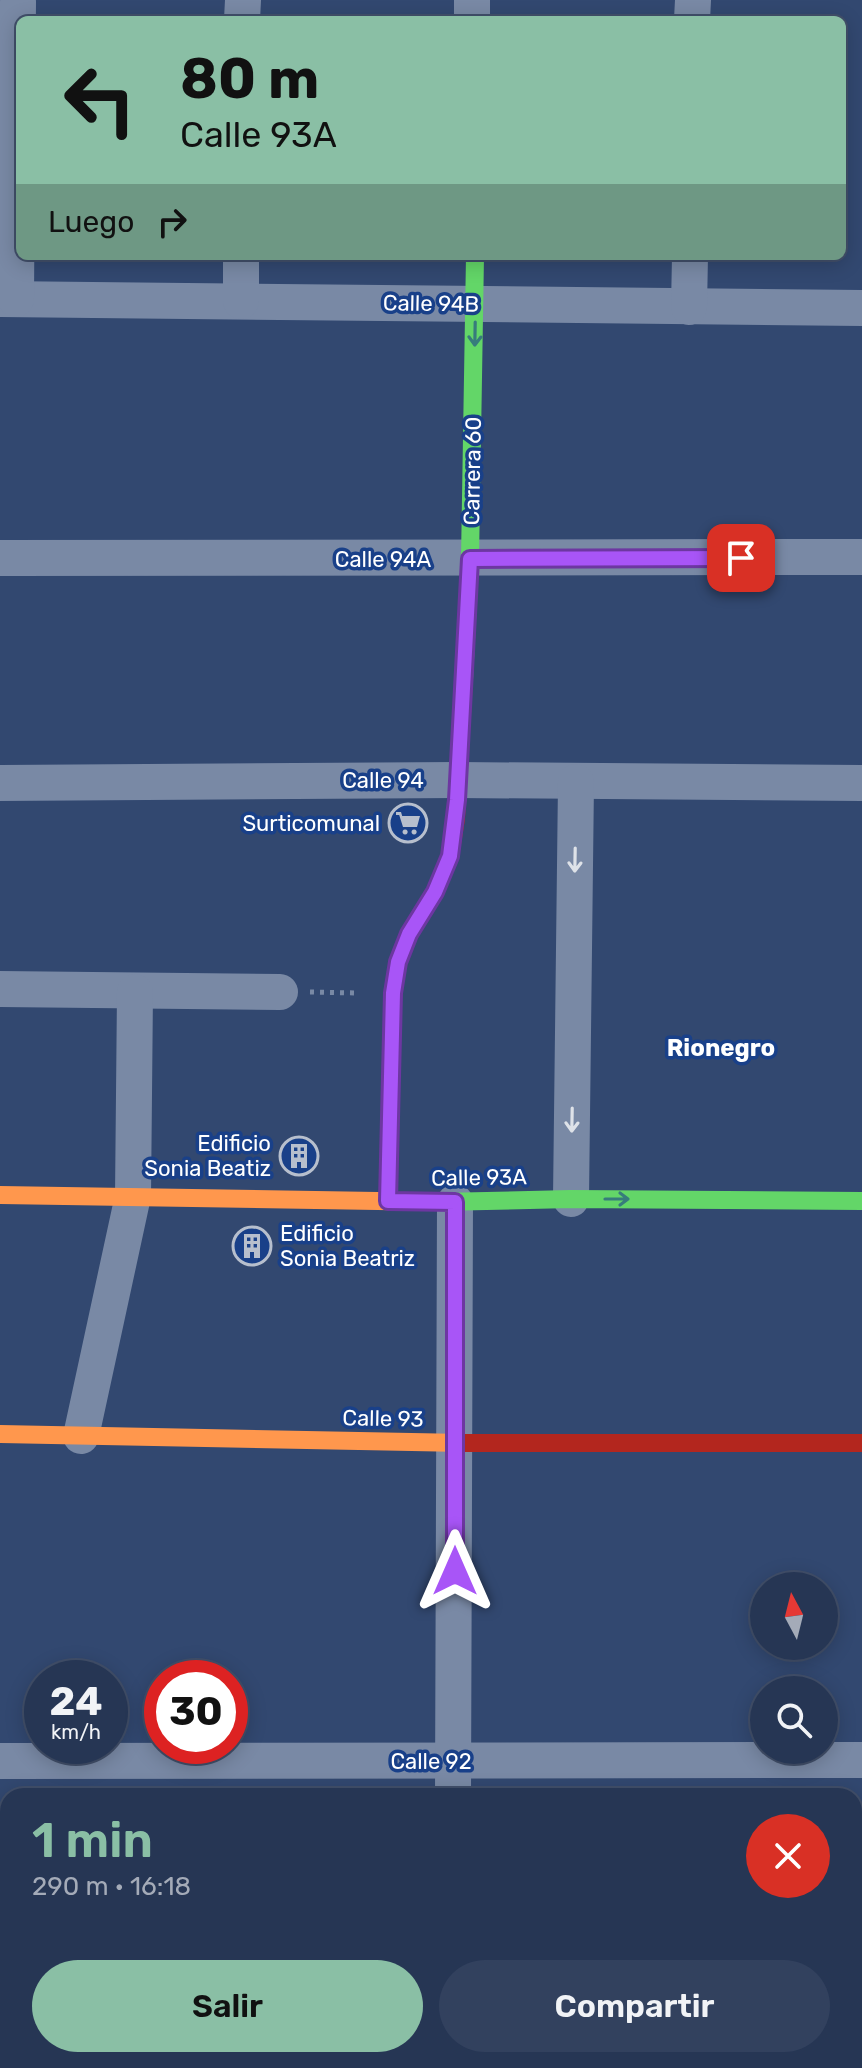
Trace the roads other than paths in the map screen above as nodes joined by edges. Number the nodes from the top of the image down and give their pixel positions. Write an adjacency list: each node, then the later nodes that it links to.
1 (12, 9): 5 (street)
2 (241, 260): 6 (street)
3 (475, 260): 7 (street, Carrera 60)
4 (690, 260): 8 (street)
5 (8, 299): 6 (street, Calle 94B)
6 (241, 301): 7 (street, Calle 94B)
7 (475, 304): 8 (street, Calle 94B); 12 (street, Carrera 60, one-way to 12)
8 (689, 307): 9 (street, Calle 94B)
9 (862, 308)
10 (862, 557): 12 (street, Calle 94A)
11 (0, 558): 12 (street, Calle 94A)
12 (470, 559): 13 (street, Carrera 60)
13 (458, 780): 14 (street, Calle 94); 15 (street, Calle 94); 23 (street, Carrera 60)
14 (576, 782): 16 (street, Calle 94); 22 (street, one-way to 22)
15 (0, 783)
16 (862, 783)
17 (0, 989): 18 (street)
18 (135, 992): 19 (street); 21 (street)
19 (280, 992)
20 (0, 1195): 21 (street, Calle 93A)
21 (133, 1196): 23 (street, Calle 93A); 27 (street)
22 (571, 1199): 24 (street, Calle 93A, one-way to 24); 25 (street, Calle 93A)
23 (388, 1201): 25 (street, Calle 93A)
24 (862, 1201)
25 (455, 1202): 28 (street)
26 (0, 1434): 27 (street, Calle 93)
27 (81, 1436): 28 (street, Calle 93)
28 (456, 1443): 29 (street, Calle 93); 32 (street)
29 (862, 1443)
30 (862, 1760): 32 (street, Calle 92)
31 (0, 1761): 32 (street, Calle 92)
32 (453, 1779)

